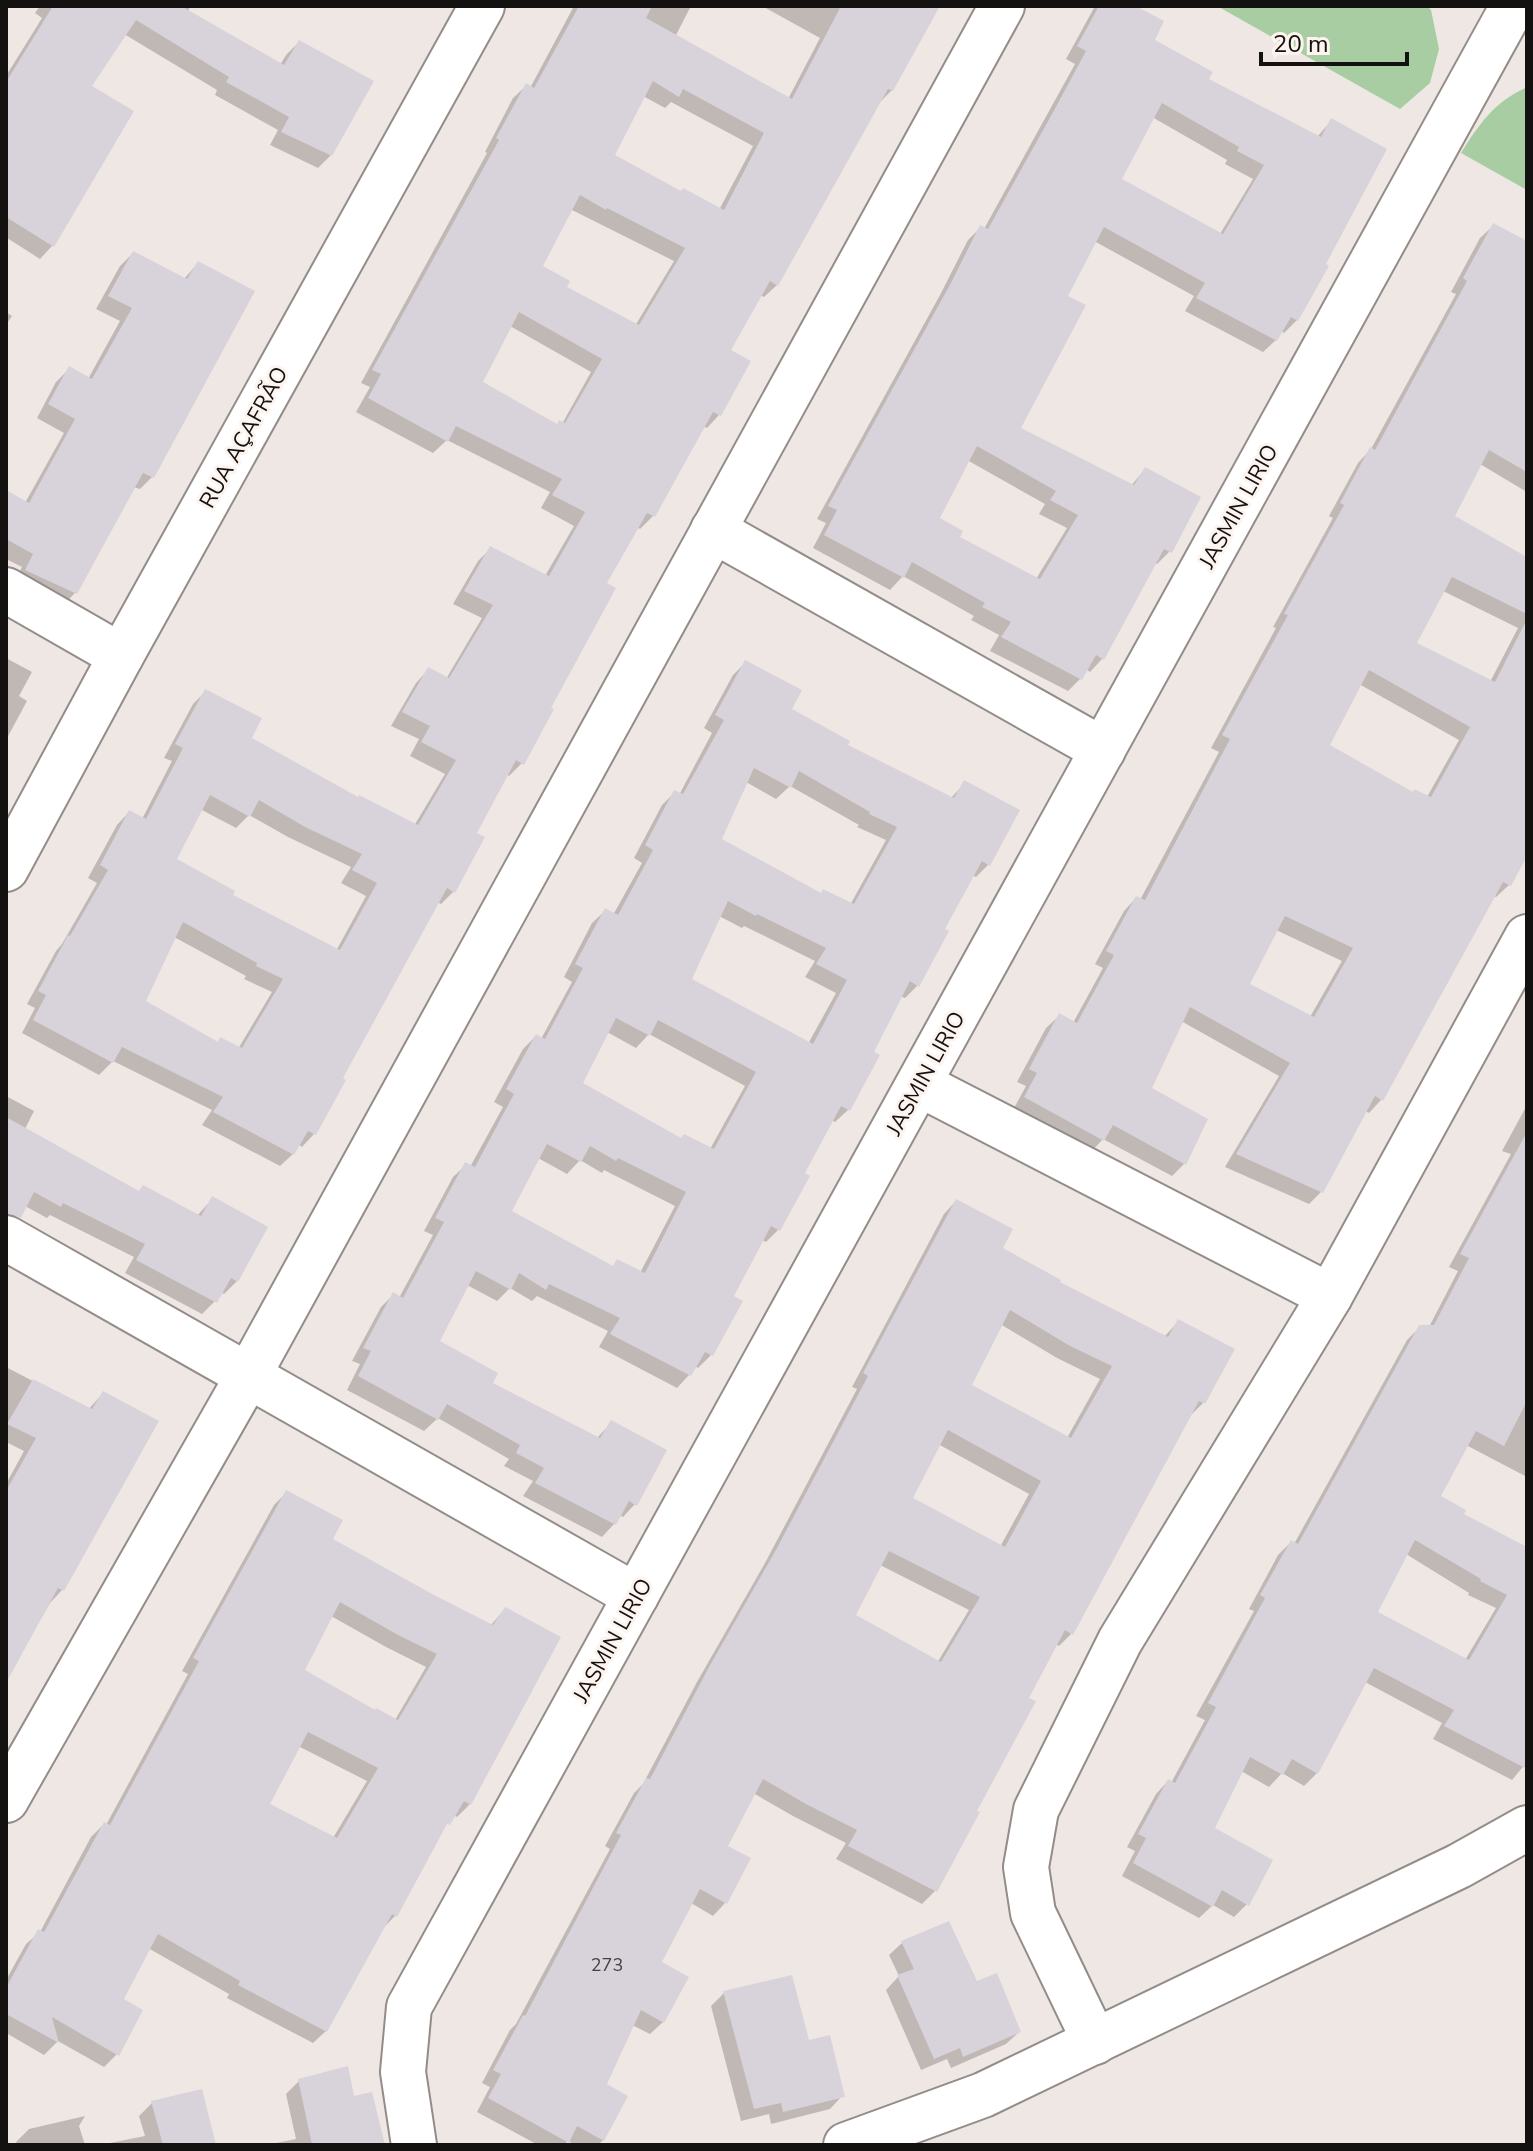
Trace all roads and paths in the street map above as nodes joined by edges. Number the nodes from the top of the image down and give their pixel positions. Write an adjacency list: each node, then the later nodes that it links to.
1 (482, 6): 6 (street, RUA AÇAFRÃO)
2 (1002, 6): 4 (street)
3 (1508, 16): 7 (street, JASMIN LIRIO)
4 (713, 530): 7 (street); 13 (street)
5 (6, 590): 6 (street)
6 (121, 656): 8 (street, RUA AÇAFRÃO)
7 (1103, 750): 10 (street, JASMIN LIRIO)
8 (6, 869)
9 (1527, 937): 12 (street)
10 (919, 1084): 12 (street); 14 (street, JASMIN LIRIO)
11 (6, 1238): 13 (street)
12 (1330, 1296): 17 (street)
13 (248, 1376): 14 (street); 15 (street)
14 (636, 1596): 18 (street, JASMIN LIRIO)
15 (6, 1800)
16 (1527, 1828): 17 (street)
17 (1095, 2042): 19 (street)
18 (414, 2145)
19 (846, 2145)

